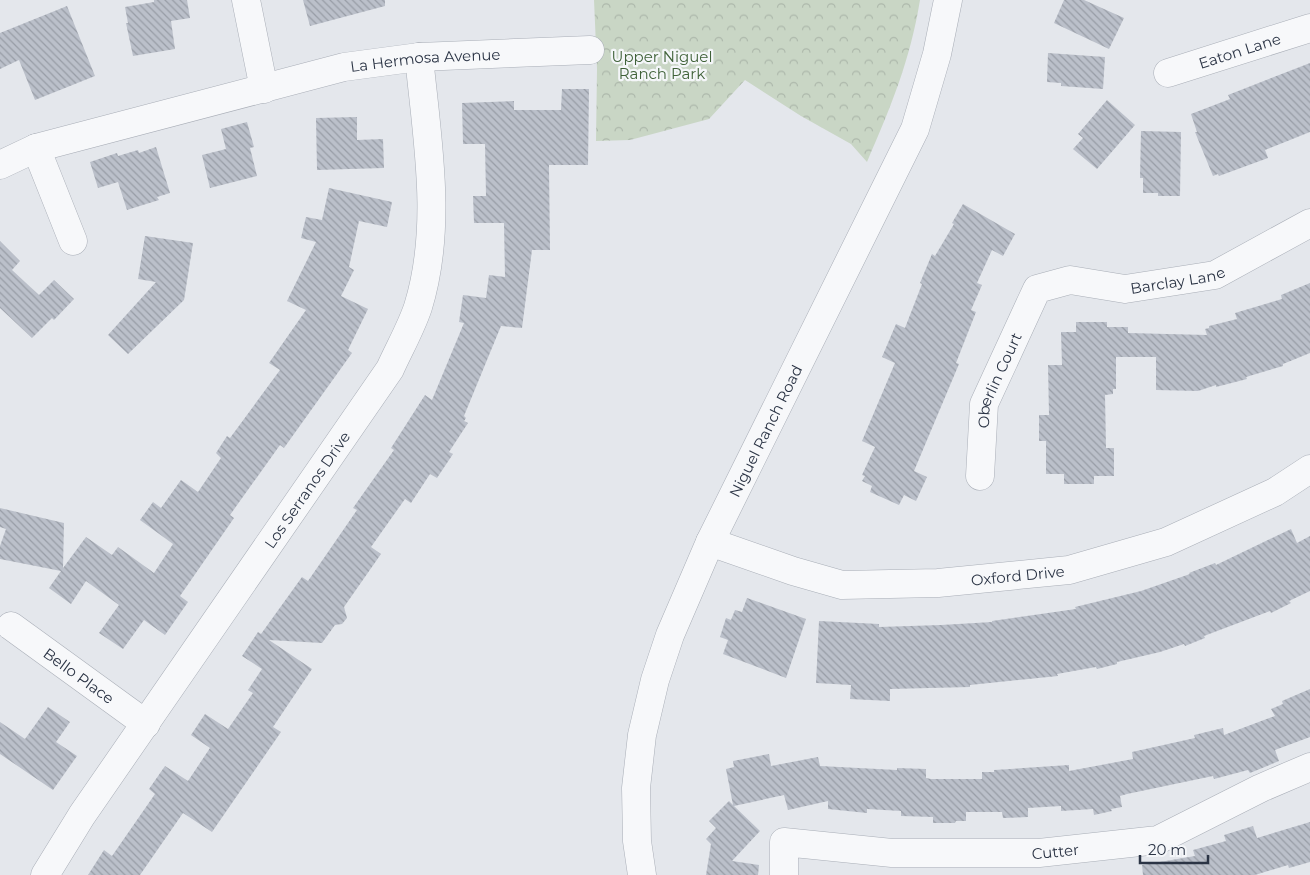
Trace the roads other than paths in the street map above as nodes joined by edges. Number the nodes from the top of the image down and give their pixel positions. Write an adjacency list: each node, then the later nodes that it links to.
1 (246, 0): 7 (street)
2 (948, 0): 15 (street, Niguel Ranch Road)
3 (1310, 28): 6 (street, Eaton Lane)
4 (590, 50): 5 (street, La Hermosa Avenue)
5 (419, 57): 7 (street, La Hermosa Avenue); 17 (street, Los Serranos Drive)
6 (1168, 73)
7 (264, 89): 8 (street, La Hermosa Avenue)
8 (36, 148): 9 (street, La Hermosa Avenue); 11 (street)
9 (0, 165)
10 (1310, 223): 12 (street, Barclay Lane)
11 (73, 241)
12 (1037, 289): 14 (street, Oberlin Court)
13 (1310, 469): 15 (street, Oxford Drive)
14 (980, 476)
15 (710, 542): 20 (street, Niguel Ranch Road)
16 (11, 626): 17 (street, Bello Place)
17 (146, 724): 19 (street, Los Serranos Drive)
18 (1310, 767): 21 (street, Cutter)
19 (45, 875)
20 (642, 875)
21 (784, 875)

